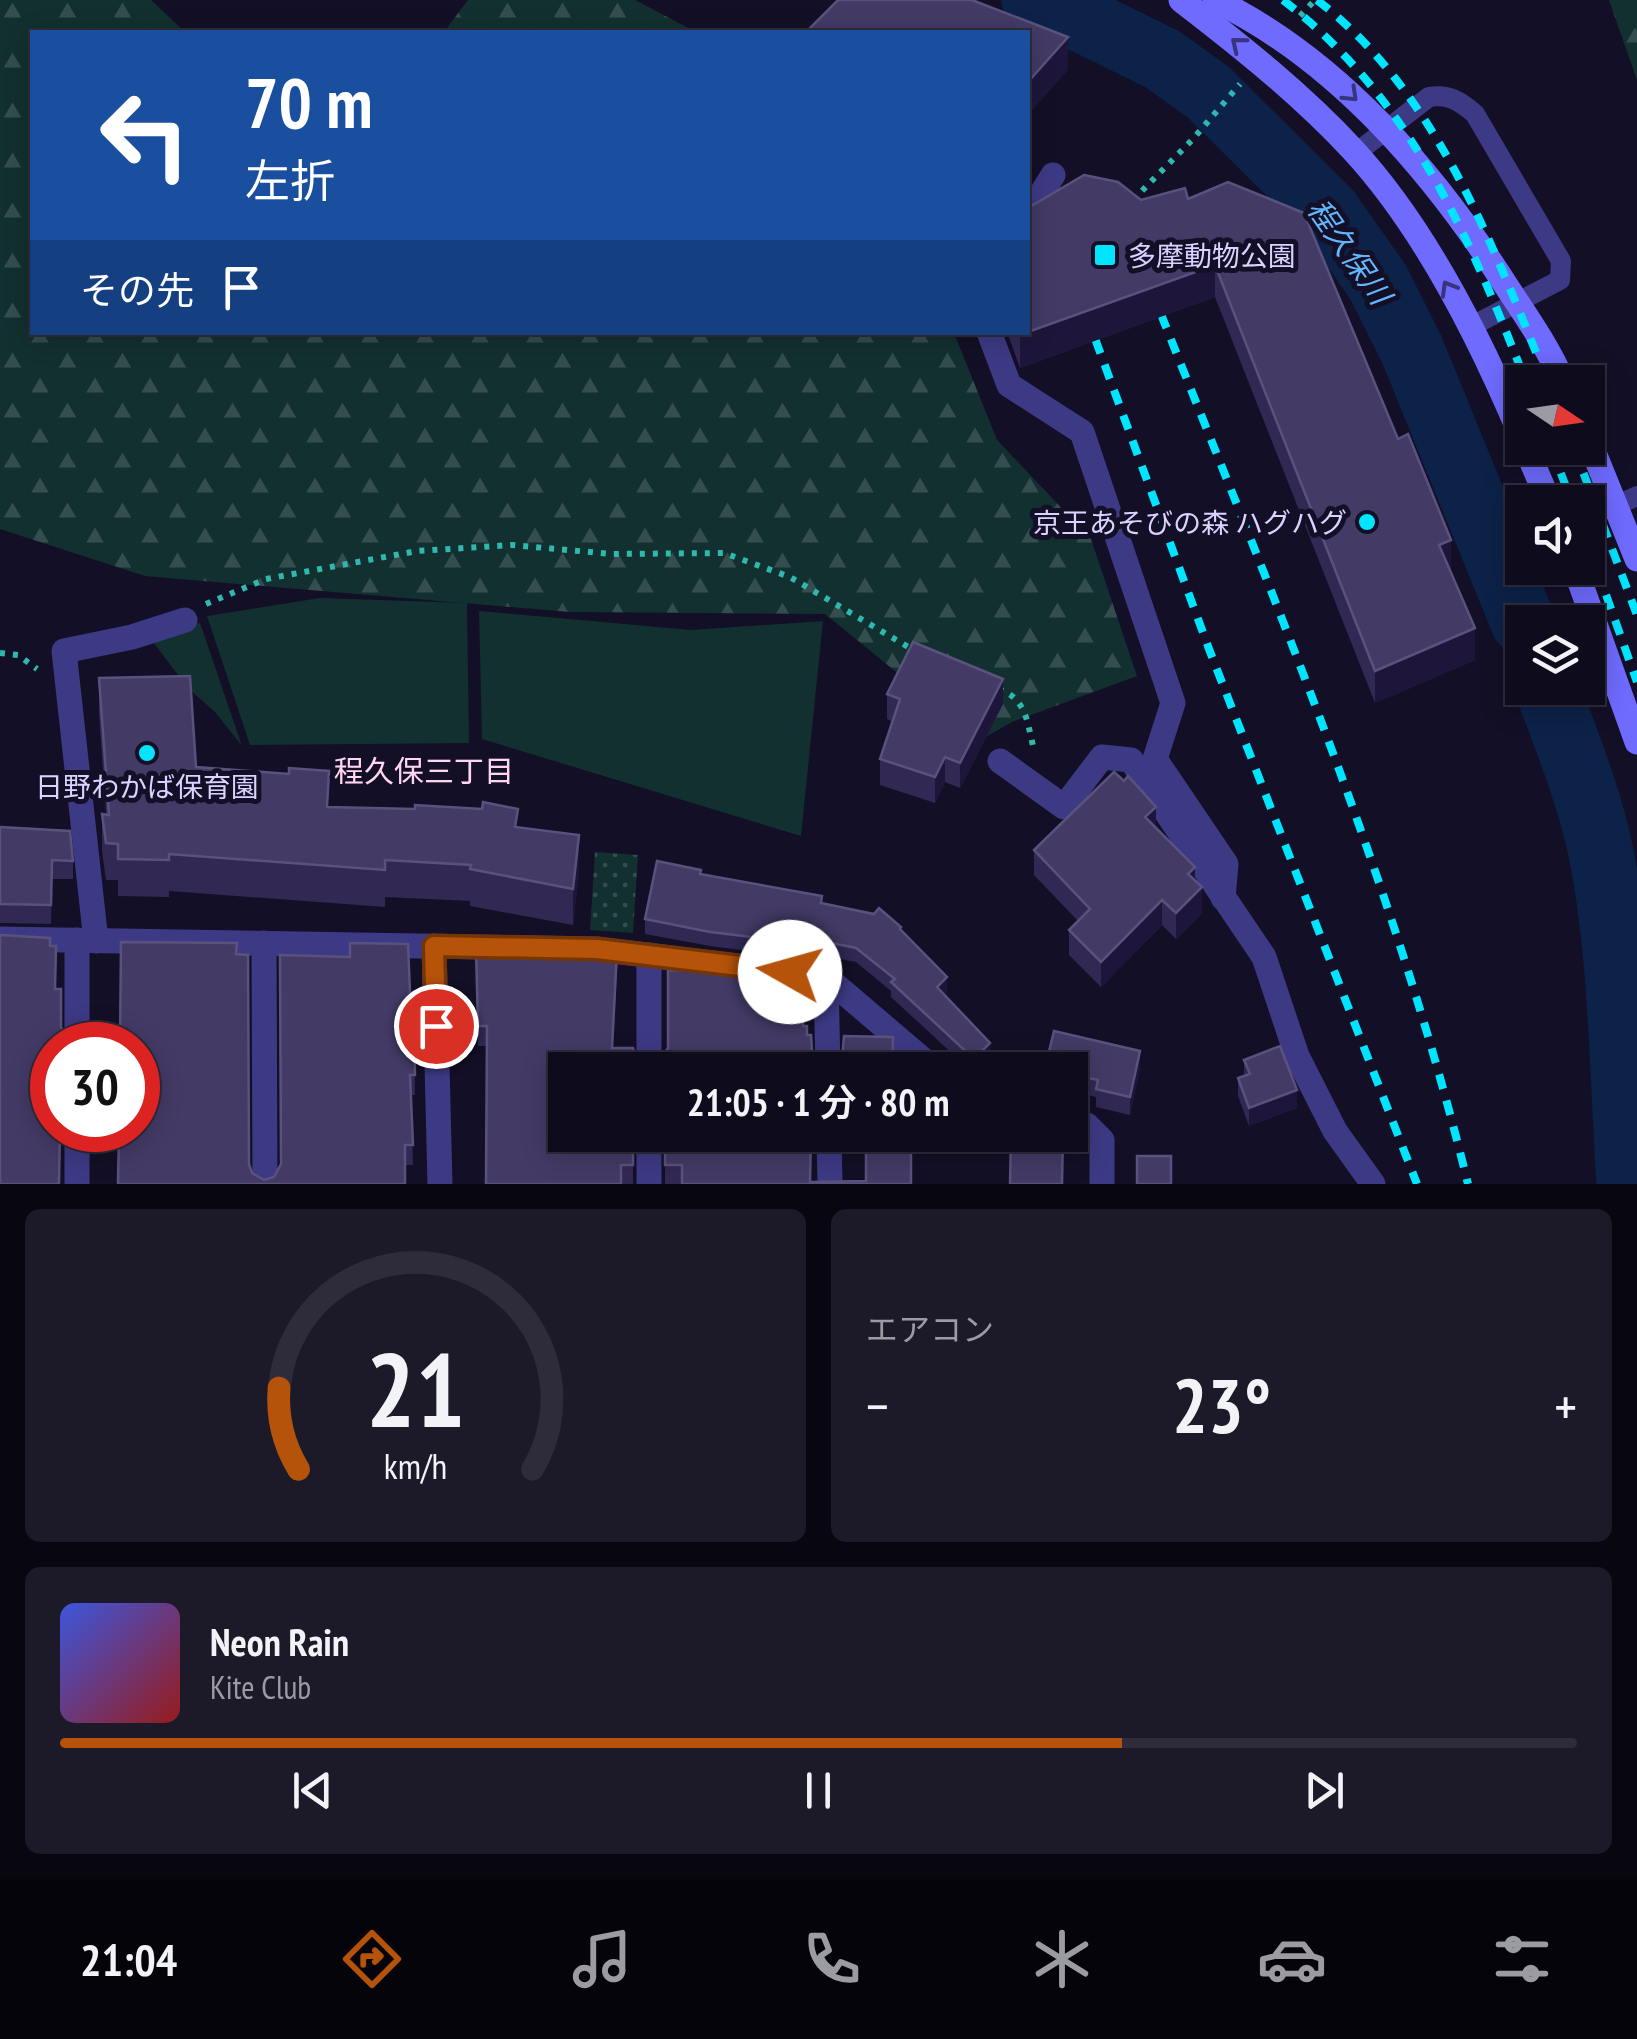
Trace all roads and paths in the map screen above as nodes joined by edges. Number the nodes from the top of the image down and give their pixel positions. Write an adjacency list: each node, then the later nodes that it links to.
1 (1181, 0): 7 (main road, one-way to 1)
2 (1214, 0): 6 (main road, one-way to 6)
3 (1315, 0): 4 (path)
4 (1300, 17)
5 (1234, 91): 9 (path)
6 (1385, 130): 7 (lane); 11 (main road); 11 (lane)
7 (1356, 153): 12 (main road, one-way to 7)
8 (1053, 175): 10 (street)
9 (1131, 202)
10 (1030, 212)
11 (1517, 302): 12 (lane); 14 (main road)
12 (1470, 327): 15 (main road)
13 (990, 335): 26 (street)
14 (1553, 365)
15 (1505, 402)
16 (1605, 465): 17 (main road)
17 (1627, 501): 18 (main road)
18 (1637, 559)
19 (1581, 585): 23 (main road)
20 (185, 620): 21 (path); 28 (street)
21 (928, 658)
22 (992, 687): 25 (path)
23 (1637, 742)
24 (1000, 761): 25 (street)
25 (1045, 792): 26 (street)
26 (1223, 898): 47 (street)
27 (0, 939): 28 (street)
28 (86, 941): 29 (street); 33 (street)
29 (264, 943): 30 (street); 42 (street)
30 (434, 946): 31 (street); 43 (street)
31 (650, 954): 32 (street); 34 (street)
32 (826, 977): 35 (street); 36 (street)
33 (79, 1022)
34 (650, 1052)
35 (828, 1052)
36 (913, 1052)
37 (1088, 1126): 46 (street)
38 (77, 1152): 41 (street)
39 (649, 1152): 44 (street)
40 (829, 1152): 45 (street)
41 (77, 1184)
42 (265, 1184)
43 (440, 1184)
44 (649, 1184)
45 (830, 1184)
46 (1102, 1184)
47 (1372, 1184)

